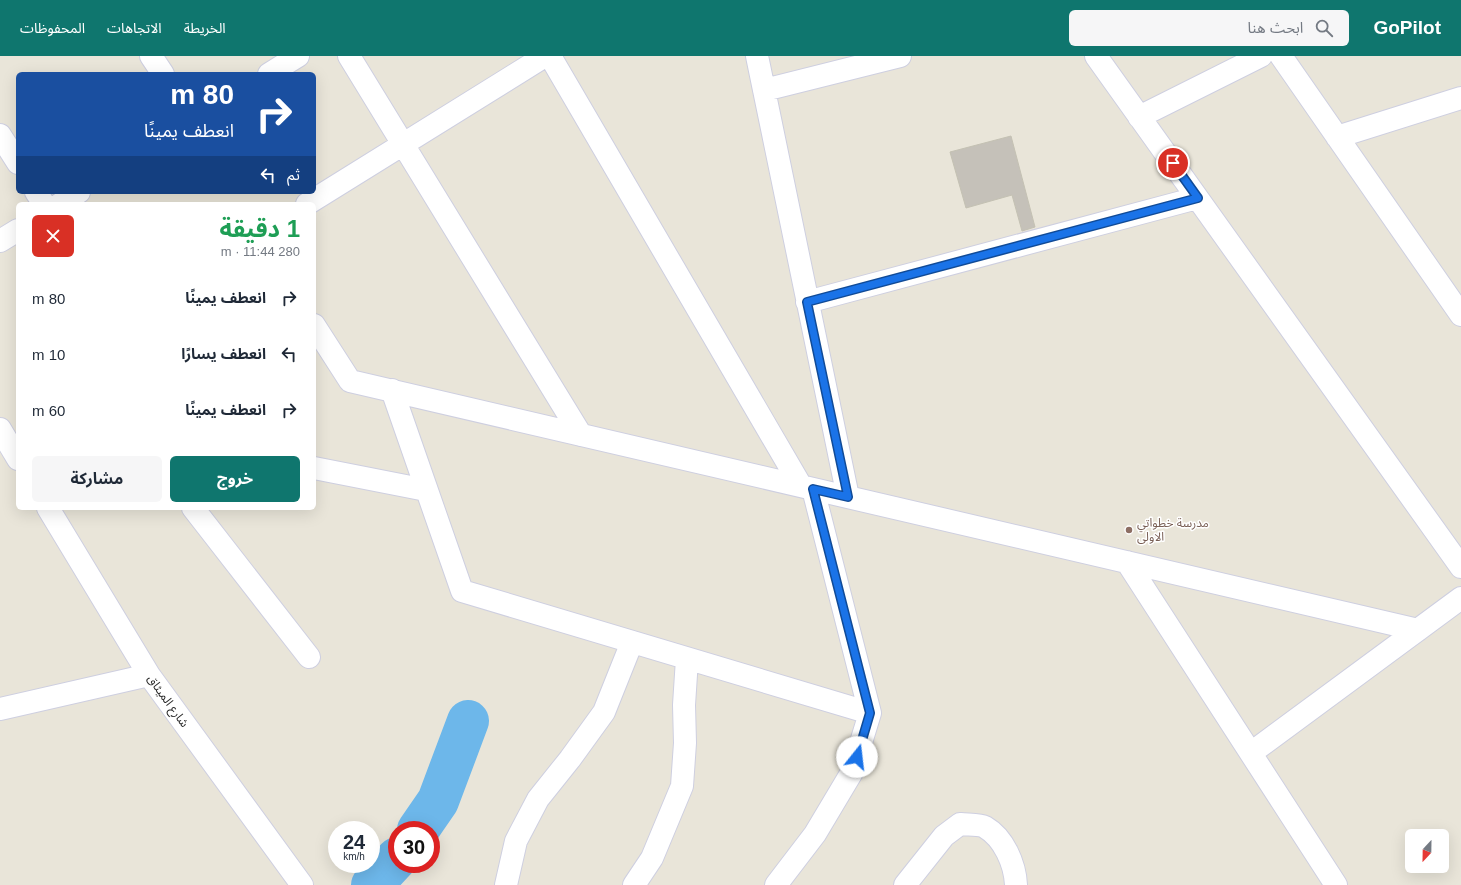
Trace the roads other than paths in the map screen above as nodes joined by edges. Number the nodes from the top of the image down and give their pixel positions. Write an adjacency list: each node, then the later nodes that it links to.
1 (151, 56): 11 (street)
2 (298, 56): 12 (street)
3 (349, 56): 18 (street)
4 (545, 56): 18 (street)
5 (550, 56): 34 (street)
6 (758, 56): 13 (street)
7 (900, 56): 13 (street)
8 (1096, 56): 15 (street)
9 (1261, 56): 15 (street)
10 (1281, 56): 17 (street)
11 (162, 72)
12 (272, 72)
13 (764, 90): 26 (street)
14 (1461, 98): 17 (street)
15 (1139, 116): 21 (street)
16 (0, 135): 19 (street)
17 (1337, 137): 27 (street)
18 (403, 144): 23 (street); 31 (street)
19 (16, 160)
20 (76, 194): 22 (street)
21 (1198, 198): 26 (street); 39 (street)
22 (63, 202)
23 (310, 202)
24 (16, 231): 25 (street)
25 (0, 241)
26 (807, 302): 36 (street)
27 (1461, 315)
28 (316, 328): 29 (street)
29 (392, 390): 31 (street); 35 (street)
30 (0, 429): 32 (street)
31 (581, 435): 34 (street)
32 (16, 456)
33 (316, 468): 35 (street)
34 (807, 487): 36 (street); 49 (street)
35 (426, 490): 44 (street)
36 (848, 497): 40 (street)
37 (49, 510): 47 (street, شارع الميثاق)
38 (195, 510): 45 (street)
39 (1454, 542): 41 (street)
40 (1127, 562): 43 (street); 50 (street)
41 (1461, 567)
42 (1461, 598): 43 (street)
43 (1418, 630): 50 (street)
44 (632, 642): 46 (street); 52 (street)
45 (309, 657)
46 (687, 659): 49 (street); 53 (street)
47 (149, 675): 48 (street); 51 (street, شارع الميثاق)
48 (0, 709)
49 (870, 713): 54 (street)
50 (1251, 753): 57 (street)
51 (302, 885)
52 (506, 885)
53 (634, 885)
54 (776, 885)
55 (905, 885): 56 (street)
56 (1016, 885)
57 (1336, 885)

